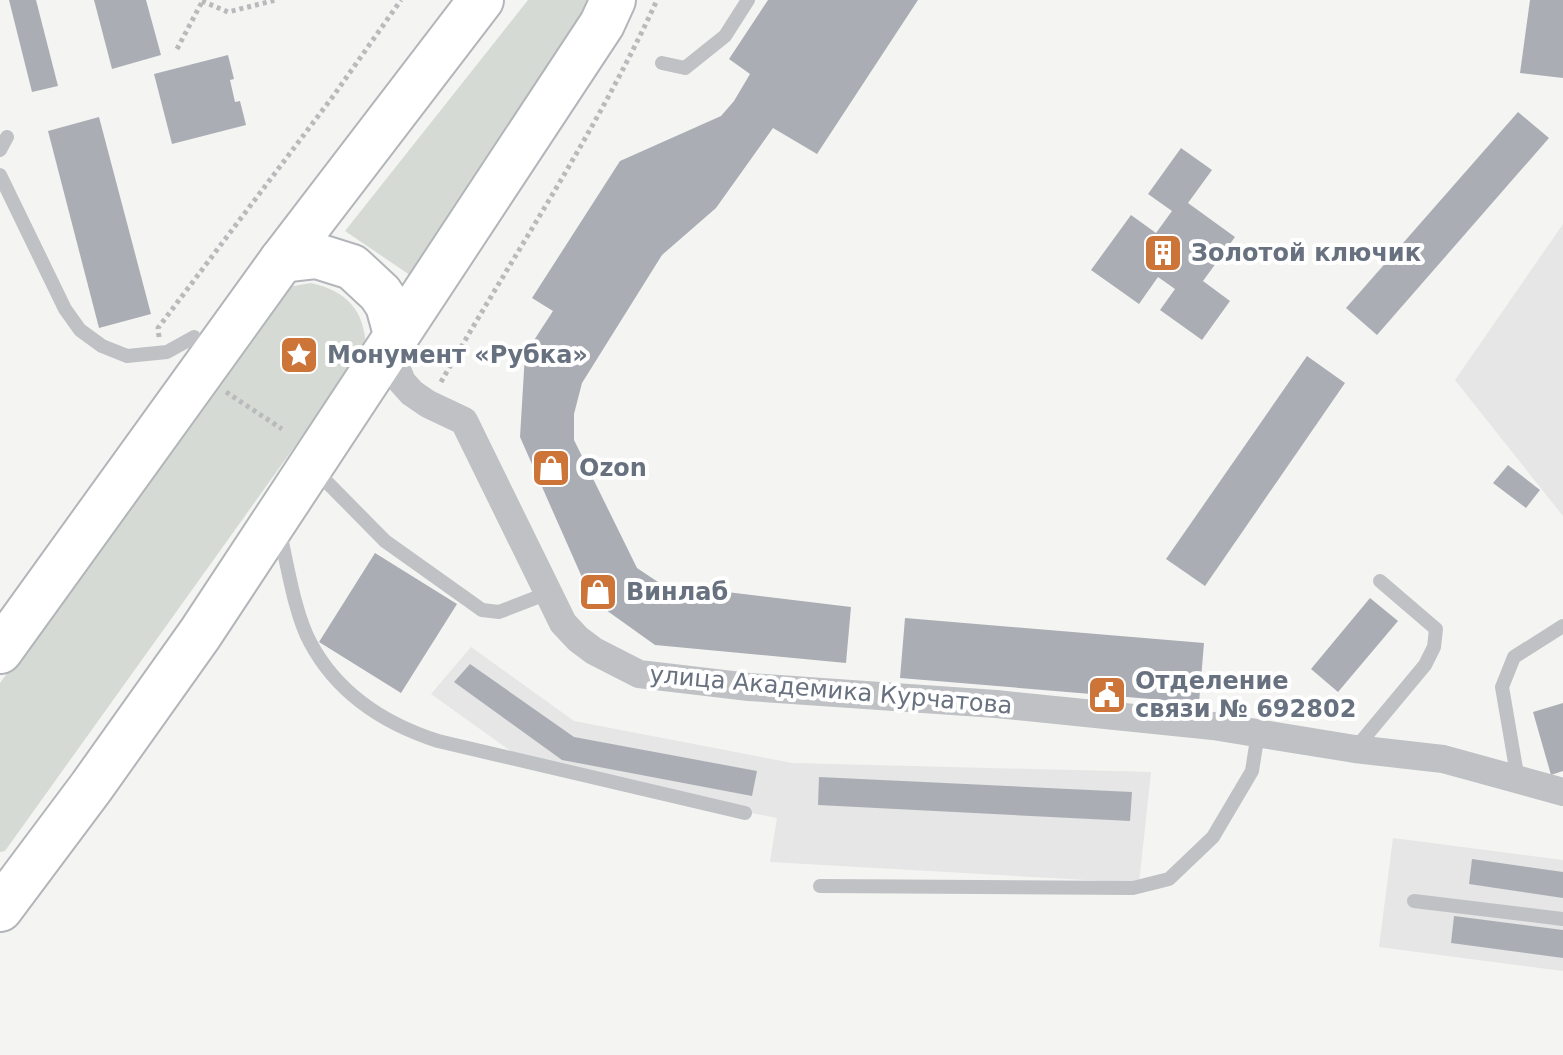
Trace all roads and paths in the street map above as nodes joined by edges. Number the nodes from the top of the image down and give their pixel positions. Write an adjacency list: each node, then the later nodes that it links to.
1 (276, 0): 6 (path)
2 (481, 0): 10 (main road)
3 (613, 0): 11 (main road)
4 (657, 0): 13 (path)
5 (748, 0): 8 (lane)
6 (202, 1): 7 (path)
7 (177, 49)
8 (662, 63)
9 (0, 175): 12 (lane)
10 (282, 260): 11 (main road, улица Академика Курчатова); 19 (main road)
11 (396, 334): 13 (street, улица Академика Курчатова); 14 (main road)
12 (194, 337)
13 (428, 404): 17 (street, улица Академика Курчатова)
14 (310, 465): 15 (main road); 17 (lane)
15 (276, 517): 24 (lane); 27 (main road)
16 (1380, 581): 21 (lane)
17 (548, 593): 20 (street, улица Академика Курчатова)
18 (1563, 626): 22 (lane)
19 (0, 651)
20 (1258, 733): 21 (street, улица Академика Курчатова); 25 (lane)
21 (1355, 749): 22 (street, улица Академика Курчатова)
22 (1518, 780): 23 (street, улица Академика Курчатова)
23 (1563, 792)
24 (745, 813)
25 (820, 886)
26 (1414, 901): 28 (lane)
27 (0, 909)
28 (1563, 919)

